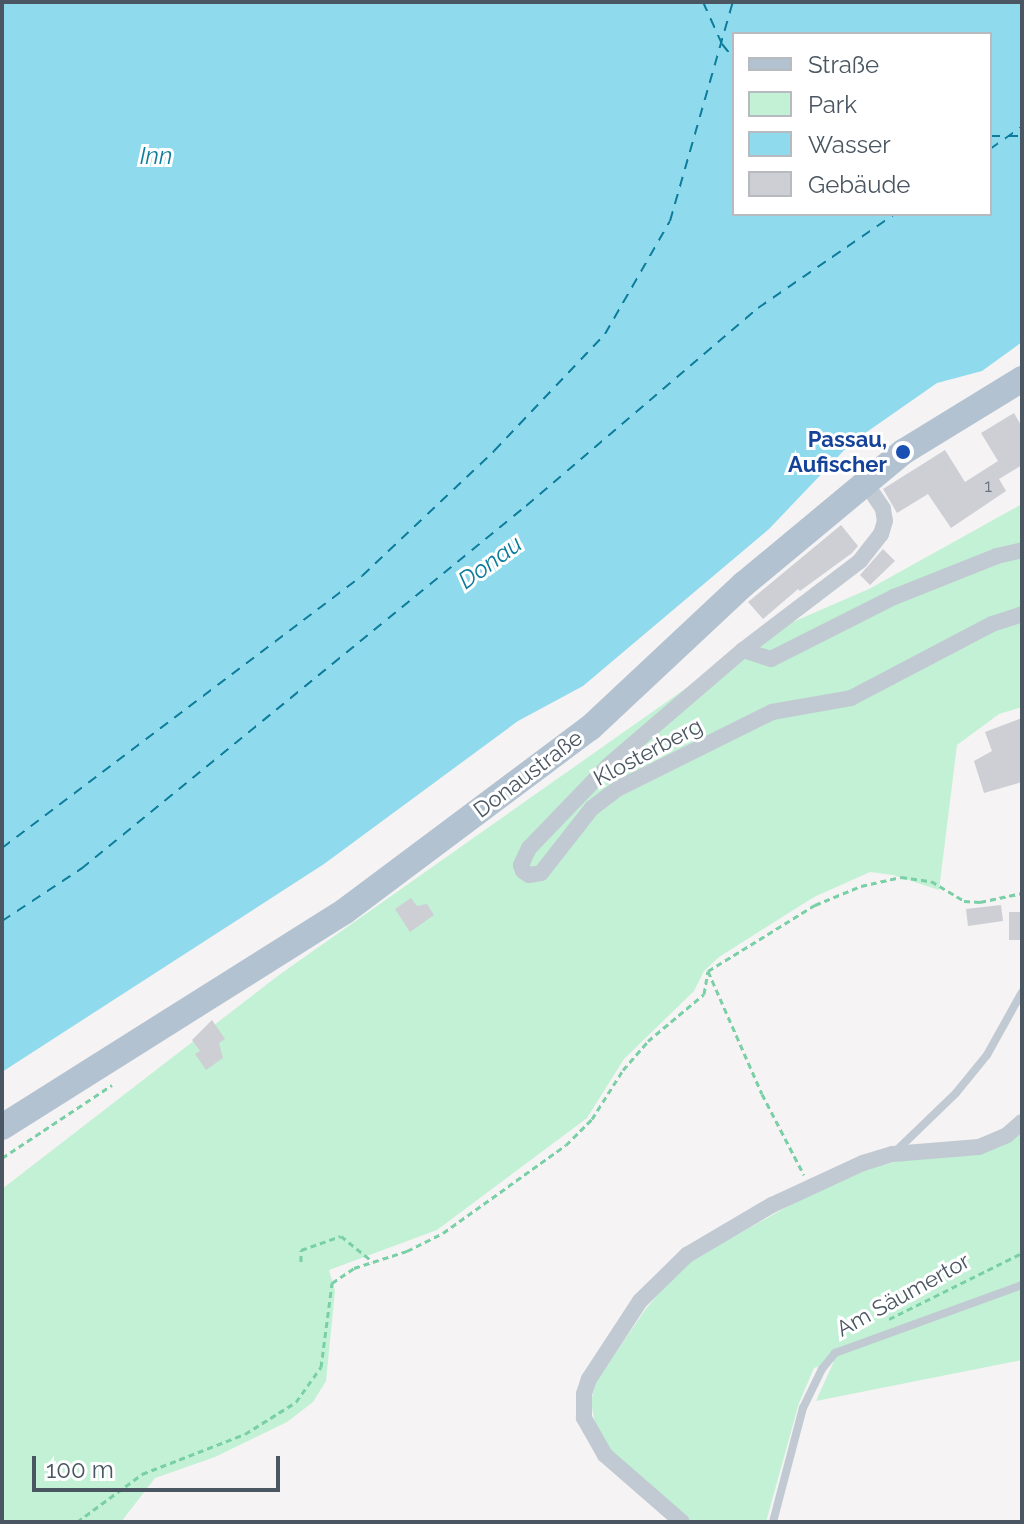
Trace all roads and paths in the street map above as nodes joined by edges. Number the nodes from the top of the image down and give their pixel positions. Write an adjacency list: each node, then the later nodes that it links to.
1 (1022, 379): 2 (main road, Donaustraße)
2 (865, 482): 5 (street, Klosterberg); 10 (main road, Donaustraße)
3 (1022, 550): 5 (street)
4 (1022, 614): 5 (street, Klosterberg)
5 (743, 650)
6 (1022, 893): 7 (path)
7 (708, 971): 12 (path); 14 (path)
8 (1022, 992): 11 (lane)
9 (1022, 1122): 11 (street)
10 (2, 1127)
11 (893, 1154): 12 (street)
12 (811, 1188): 19 (street)
13 (1022, 1253): 17 (path, Am Säumertor)
14 (372, 1261): 15 (path); 18 (path)
15 (301, 1262)
16 (1022, 1285): 20 (lane, Am Säumertor)
17 (889, 1319)
18 (77, 1522)
19 (682, 1522)
20 (773, 1522)

